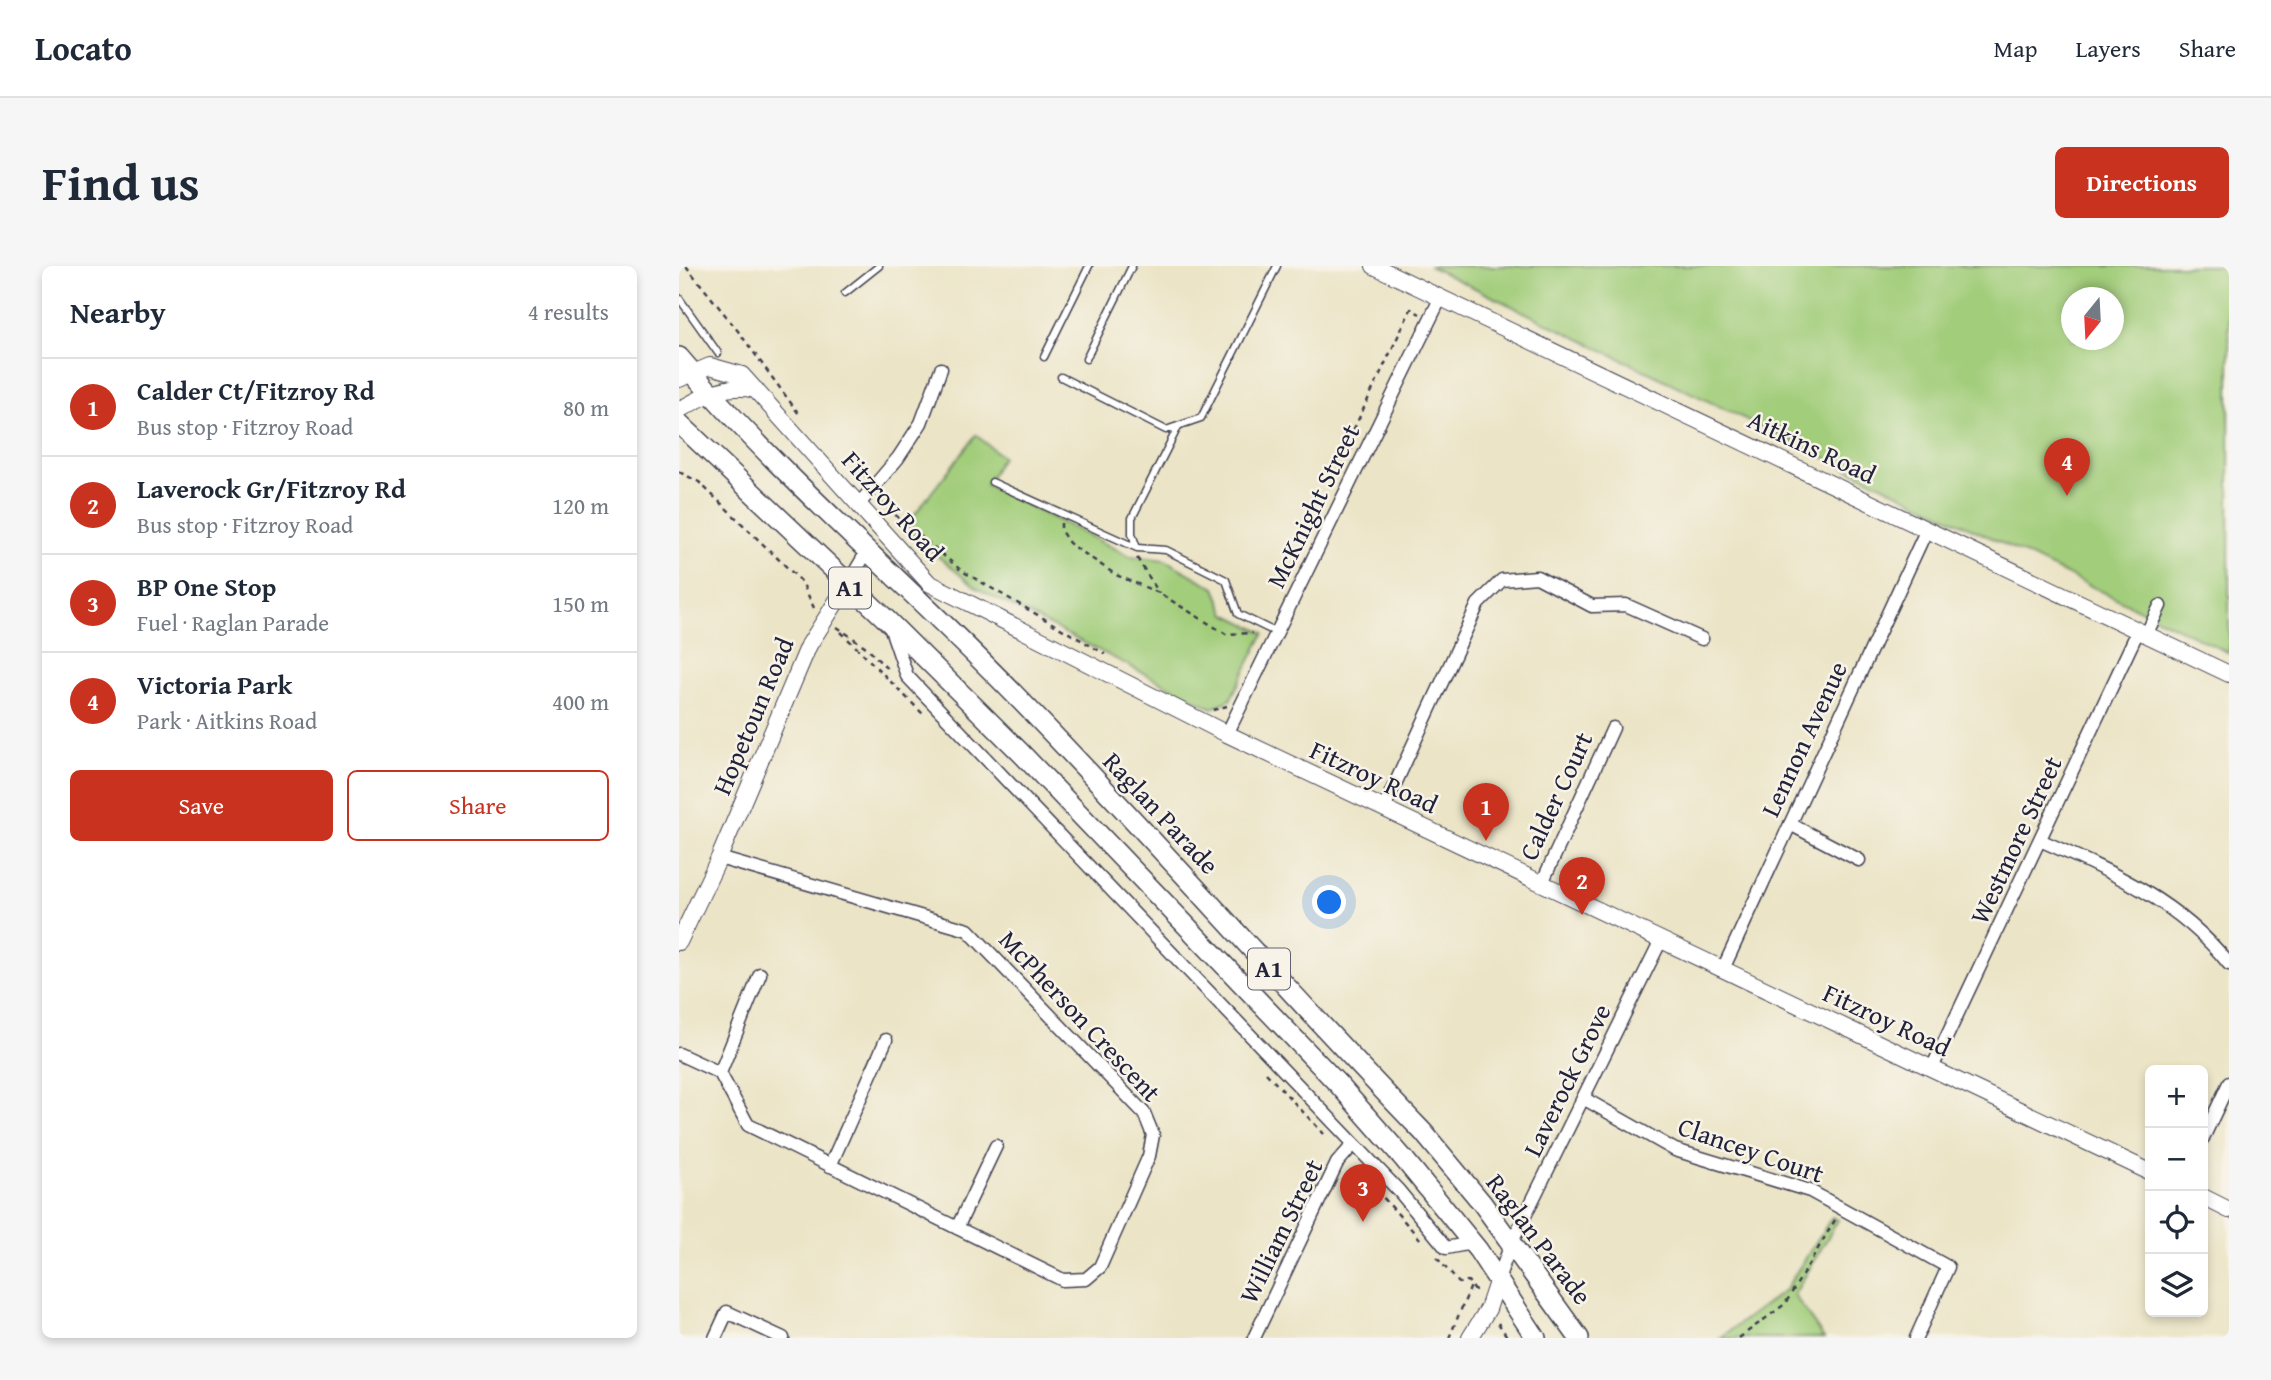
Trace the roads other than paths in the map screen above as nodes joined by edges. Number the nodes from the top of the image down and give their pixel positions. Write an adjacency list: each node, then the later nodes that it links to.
1 (879, 266): 6 (lane)
2 (1089, 266): 10 (lane)
3 (1132, 266): 11 (lane)
4 (1277, 266): 19 (lane)
5 (1374, 266): 8 (street, Aitkins Road)
6 (845, 293)
7 (679, 298): 9 (lane)
8 (1440, 299): 22 (street, Aitkins Road); 28 (street, McKnight Street)
9 (718, 353)
10 (1044, 357)
11 (1086, 359)
12 (683, 369): 15 (street, Fitzroy Road); 16 (highway, Raglan Parade / A1)
13 (941, 369): 21 (street)
14 (1061, 377): 19 (lane)
15 (756, 390): 16 (street); 21 (street, Fitzroy Road)
16 (709, 393): 17 (street); 24 (highway, Raglan Parade / A1)
17 (679, 410)
18 (679, 423): 25 (highway, A1)
19 (1178, 427): 23 (lane)
20 (992, 482): 23 (lane)
21 (859, 504): 33 (street, Fitzroy Road)
22 (1927, 529): 29 (street, Aitkins Road); 35 (street, Lennon Avenue)
23 (1137, 548): 28 (lane)
24 (866, 553): 25 (street, Hopetoun Road); 60 (highway, Raglan Parade / A1)
25 (847, 584): 27 (highway, A1); 37 (street, Hopetoun Road)
26 (2160, 606): 29 (street, Westmore Street)
27 (889, 622): 53 (street); 59 (highway, A1)
28 (1277, 633): 33 (street, McKnight Street)
29 (2142, 633): 31 (street, Aitkins Road); 36 (street, Westmore Street)
30 (1702, 639): 34 (street)
31 (2229, 674)
32 (1612, 728): 39 (street, Calder Court)
33 (1227, 734): 34 (street, Fitzroy Road)
34 (1384, 808): 39 (street, Fitzroy Road)
35 (1790, 824): 38 (street); 43 (street, Lennon Avenue)
36 (2042, 841): 42 (street); 47 (street, Westmore Street)
37 (719, 858): 41 (street, Hopetoun Road); 58 (street, McPherson Crescent)
38 (1859, 860)
39 (1542, 883): 40 (street, Fitzroy Road)
40 (1661, 940): 43 (street, Fitzroy Road); 50 (street, Laverock Grove)
41 (679, 942)
42 (2229, 964)
43 (1723, 969): 47 (street, Fitzroy Road)
44 (760, 974): 48 (street)
45 (887, 1040): 54 (street)
46 (679, 1054): 48 (street)
47 (1931, 1068): 55 (street, Fitzroy Road)
48 (720, 1073): 54 (street, McPherson Crescent)
49 (2229, 1083): 51 (street)
50 (1583, 1098): 60 (street, Laverock Grove); 68 (street, Clancey Court)
51 (2208, 1128)
52 (996, 1146): 58 (street)
53 (1352, 1146): 59 (street); 65 (street, William Street)
54 (830, 1166): 58 (street, McPherson Crescent)
55 (2145, 1170)
56 (2208, 1200): 57 (street)
57 (2229, 1210)
58 (957, 1228)
59 (1472, 1243): 61 (highway, A1)
60 (1511, 1244): 61 (street, Laverock Grove); 62 (highway, Raglan Parade / A1)
61 (1498, 1279): 66 (street); 67 (highway, A1)
62 (1580, 1336)
63 (715, 1338): 64 (street)
64 (783, 1338)
65 (1254, 1338)
66 (1470, 1338)
67 (1537, 1338)
68 (1916, 1338)

